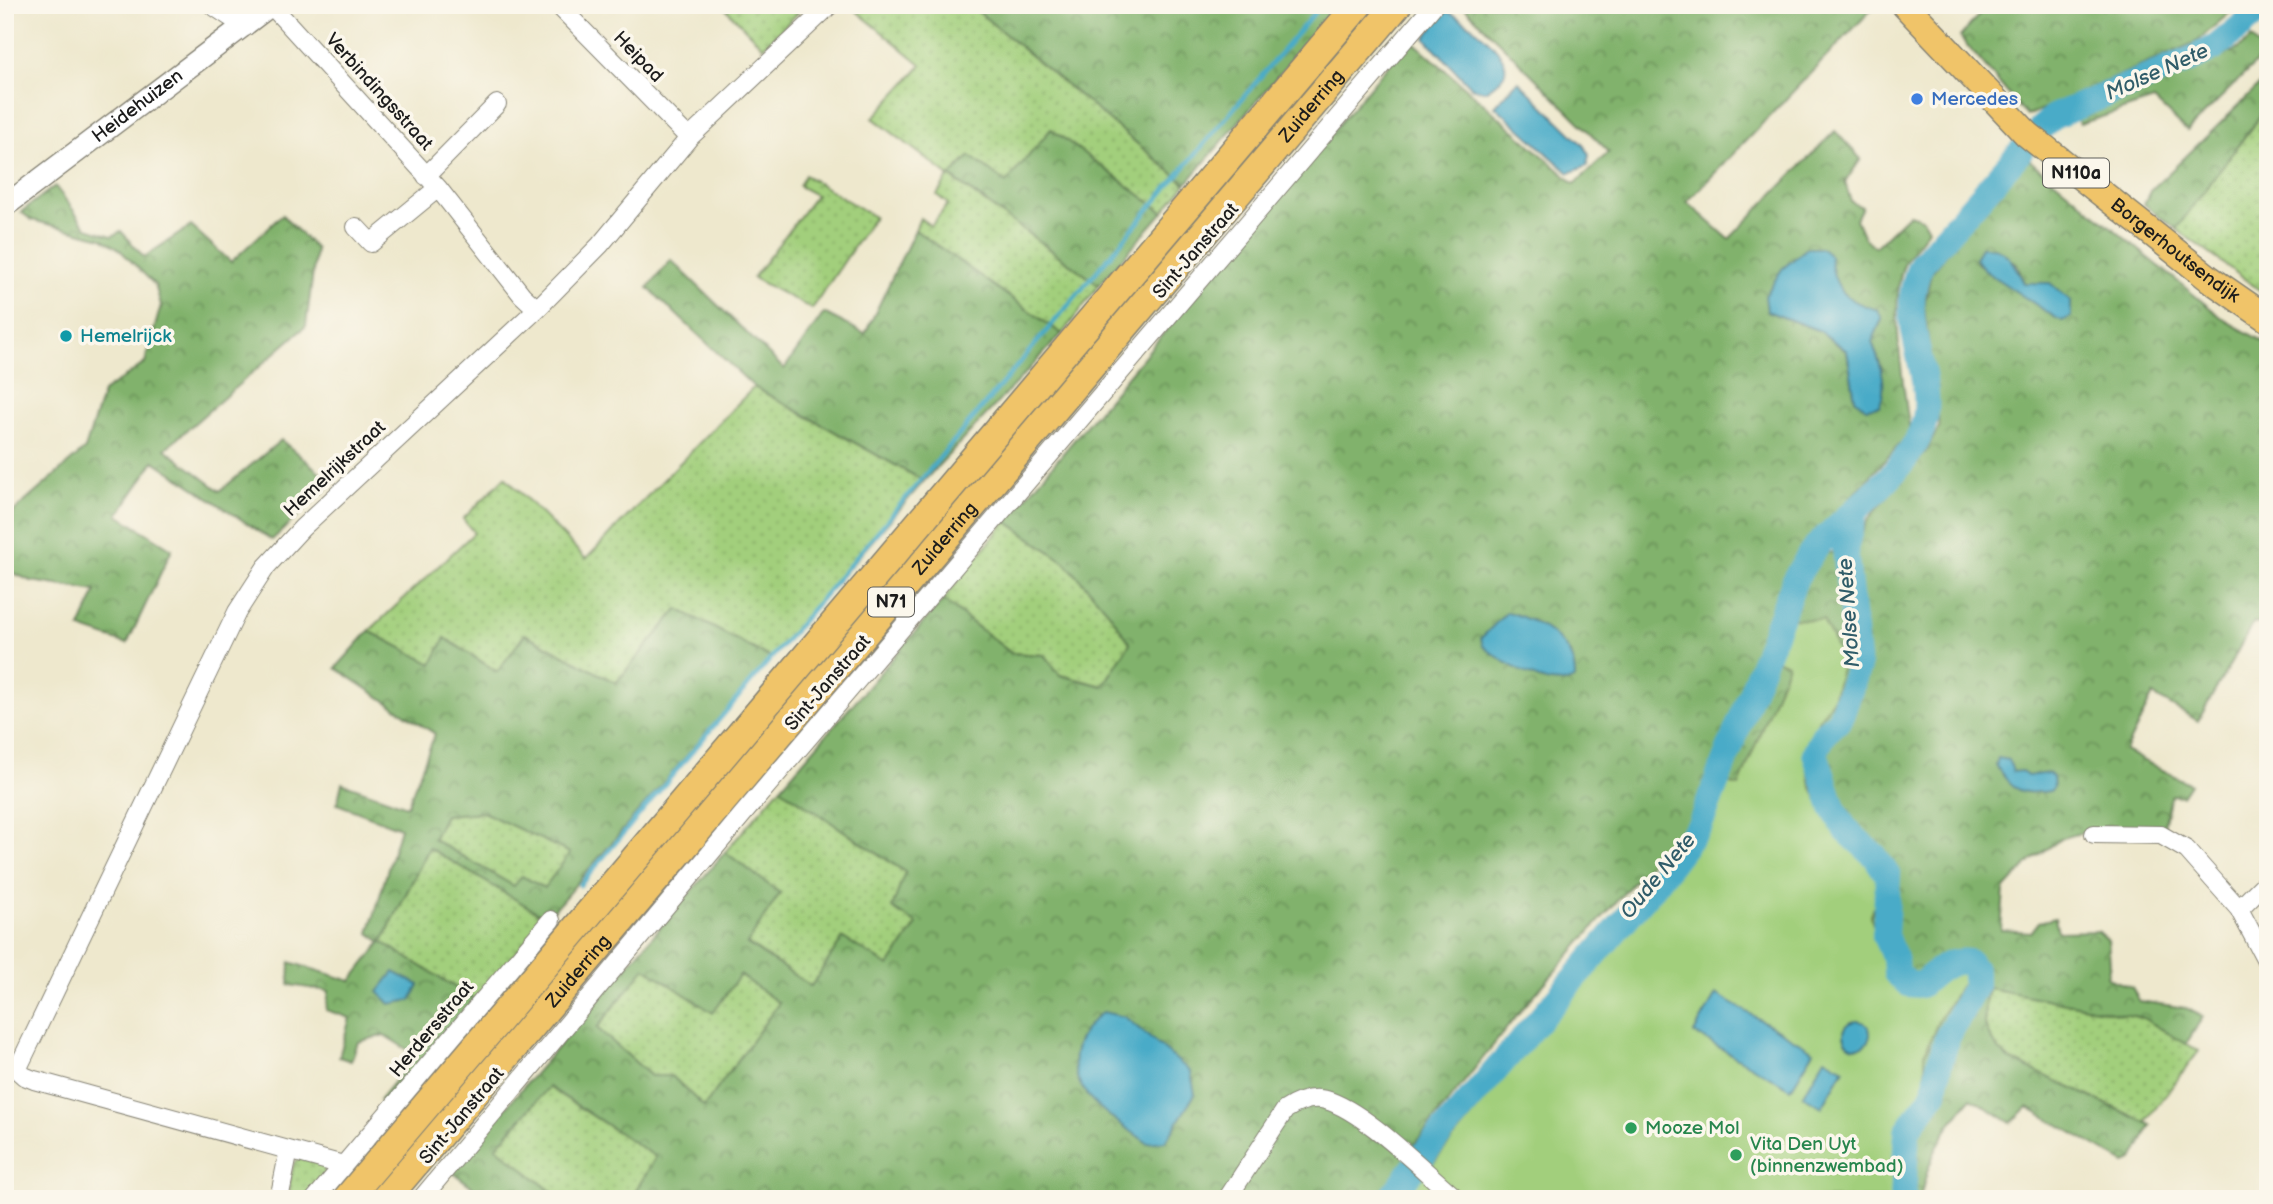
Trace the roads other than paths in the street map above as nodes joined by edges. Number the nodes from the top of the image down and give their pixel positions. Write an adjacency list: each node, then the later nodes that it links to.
1 (212, 5): 9 (street)
2 (271, 5): 9 (street, Heidehuizen); 12 (street, Verbindingsstraat)
3 (558, 5): 11 (street, Heipad)
4 (830, 5): 11 (street, Hemelrijkstraat)
5 (1358, 5): 27 (highway, Zuiderring / N71)
6 (1397, 5): 28 (highway, Zuiderring / N71)
7 (1434, 5): 29 (street, Sint-Janstraat)
8 (1905, 5): 16 (main road, Borgerhoutsendijk / N110a)
9 (245, 27): 13 (street, Heidehuizen)
10 (497, 104): 12 (street, Verbindingsstraat)
11 (689, 138): 15 (street, Hemelrijkstraat)
12 (432, 182): 14 (street, Verbindingsstraat); 15 (street, Verbindingsstraat)
13 (5, 206)
14 (356, 227)
15 (537, 309): 22 (street, Hemelrijkstraat)
16 (2268, 318)
17 (2094, 834): 19 (street)
18 (2268, 880): 19 (street)
19 (2239, 909): 21 (street)
20 (551, 920): 24 (street, Herdersstraat)
21 (2268, 964)
22 (11, 1065): 23 (street)
23 (289, 1150): 24 (street); 25 (street)
24 (343, 1165): 26 (street, Herdersstraat)
25 (279, 1199)
26 (315, 1199)
27 (347, 1199)
28 (385, 1199)
29 (421, 1199)
30 (1227, 1199): 31 (street)
31 (1457, 1199)

